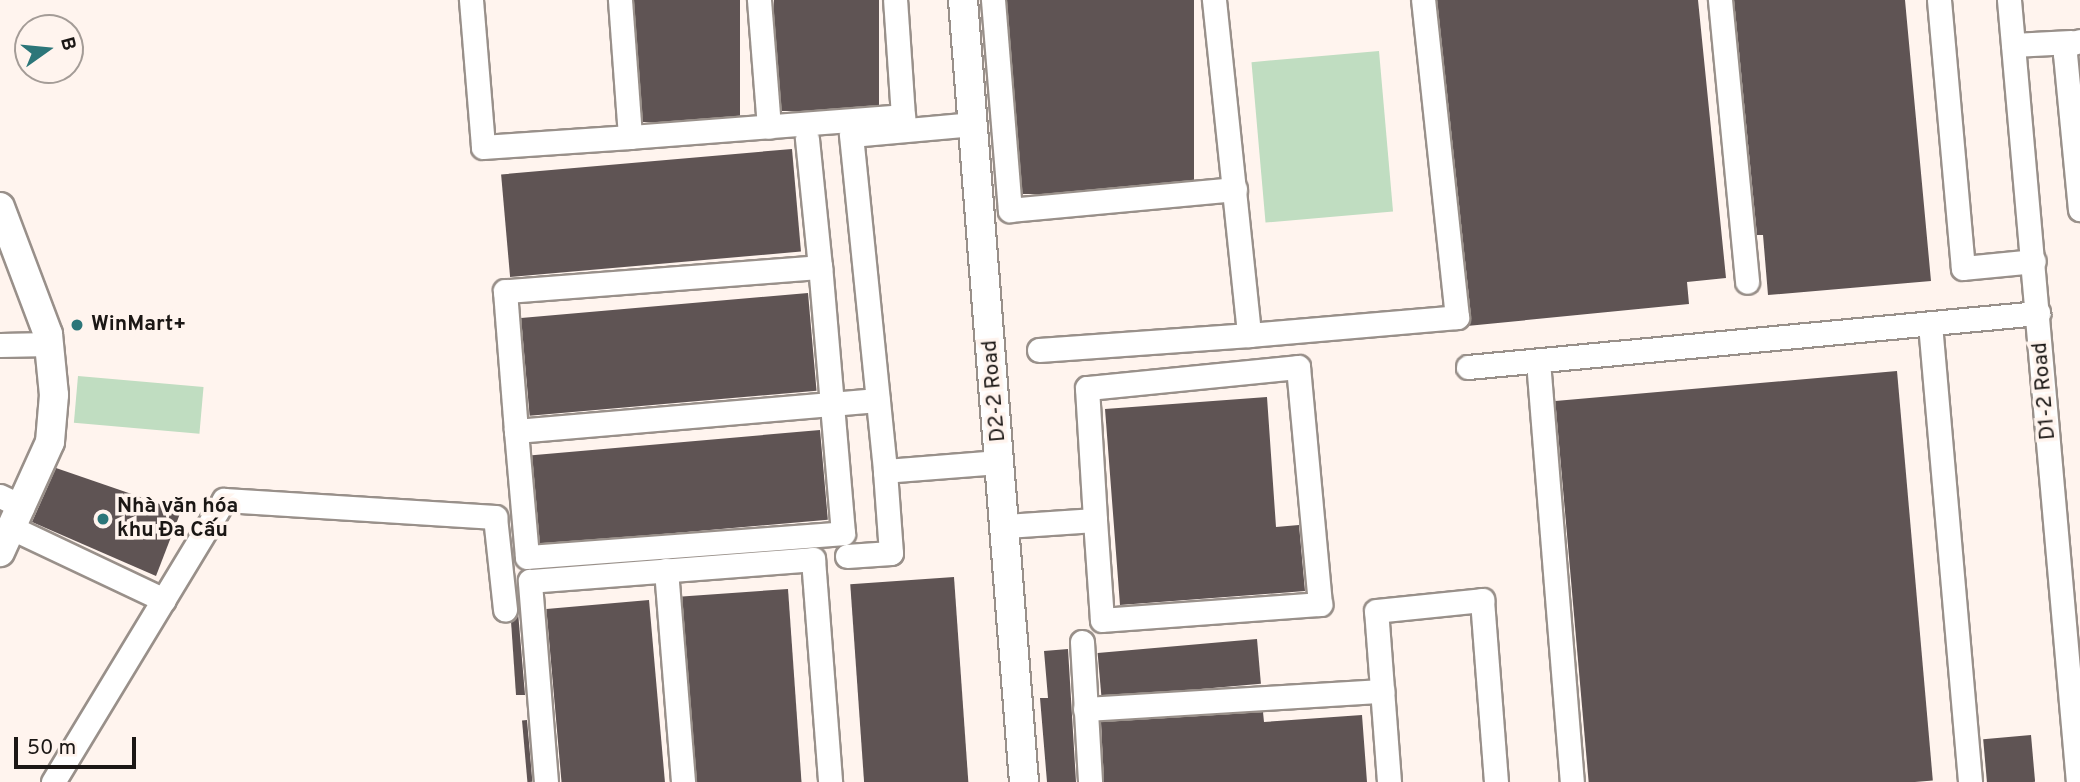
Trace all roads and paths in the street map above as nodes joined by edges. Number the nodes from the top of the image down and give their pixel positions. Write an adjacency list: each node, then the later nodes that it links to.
1 (471, 0): 16 (street)
2 (620, 0): 16 (street)
3 (759, 0): 15 (street)
4 (895, 0): 15 (street)
5 (963, 0): 14 (main road, D2-2 Road)
6 (993, 0): 18 (street)
7 (1214, 0): 18 (street)
8 (1423, 0): 27 (street)
9 (1720, 0): 24 (street)
10 (1939, 0): 22 (street)
11 (2009, 0): 13 (street, D1-2 Road)
12 (2075, 41): 13 (street); 20 (street)
13 (2013, 45): 22 (street, D1-2 Road)
14 (972, 124): 33 (street); 36 (main road, D2-2 Road)
15 (769, 127): 16 (street)
16 (630, 136)
17 (807, 139): 23 (street)
18 (1235, 189): 27 (street)
19 (0, 206): 21 (main road)
20 (2080, 209)
21 (5, 238): 28 (main road)
22 (2034, 261): 25 (street, D1-2 Road)
23 (820, 267): 34 (street); 35 (street)
24 (1747, 282)
25 (2038, 313): 26 (street); 58 (street, D1-2 Road)
26 (1930, 324): 31 (street); 57 (street)
27 (1249, 335): 30 (street)
28 (50, 344): 29 (street); 38 (main road)
29 (0, 345)
30 (1040, 350)
31 (1538, 361): 32 (street); 56 (street)
32 (1468, 367)
33 (878, 400): 34 (street); 37 (street)
34 (832, 404): 35 (street); 35 (street)
35 (516, 431)
36 (1000, 462): 37 (street); 40 (main road, D2-2 Road)
37 (885, 471): 41 (street)
38 (9, 520): 43 (street)
39 (1095, 520): 39 (street); 40 (street)
40 (1006, 526): 52 (main road, D2-2 Road)
41 (847, 556)
42 (666, 570): 49 (street); 50 (street); 51 (street)
43 (164, 600): 44 (street); 48 (street)
44 (505, 608)
45 (1082, 642): 47 (street)
46 (1382, 691): 47 (street); 54 (street); 55 (street)
47 (1085, 709): 53 (street)
48 (53, 782)
49 (546, 782)
50 (683, 782)
51 (830, 782)
52 (1024, 782)
53 (1090, 782)
54 (1389, 782)
55 (1496, 782)
56 (1572, 782)
57 (1970, 782)
58 (2078, 782)

